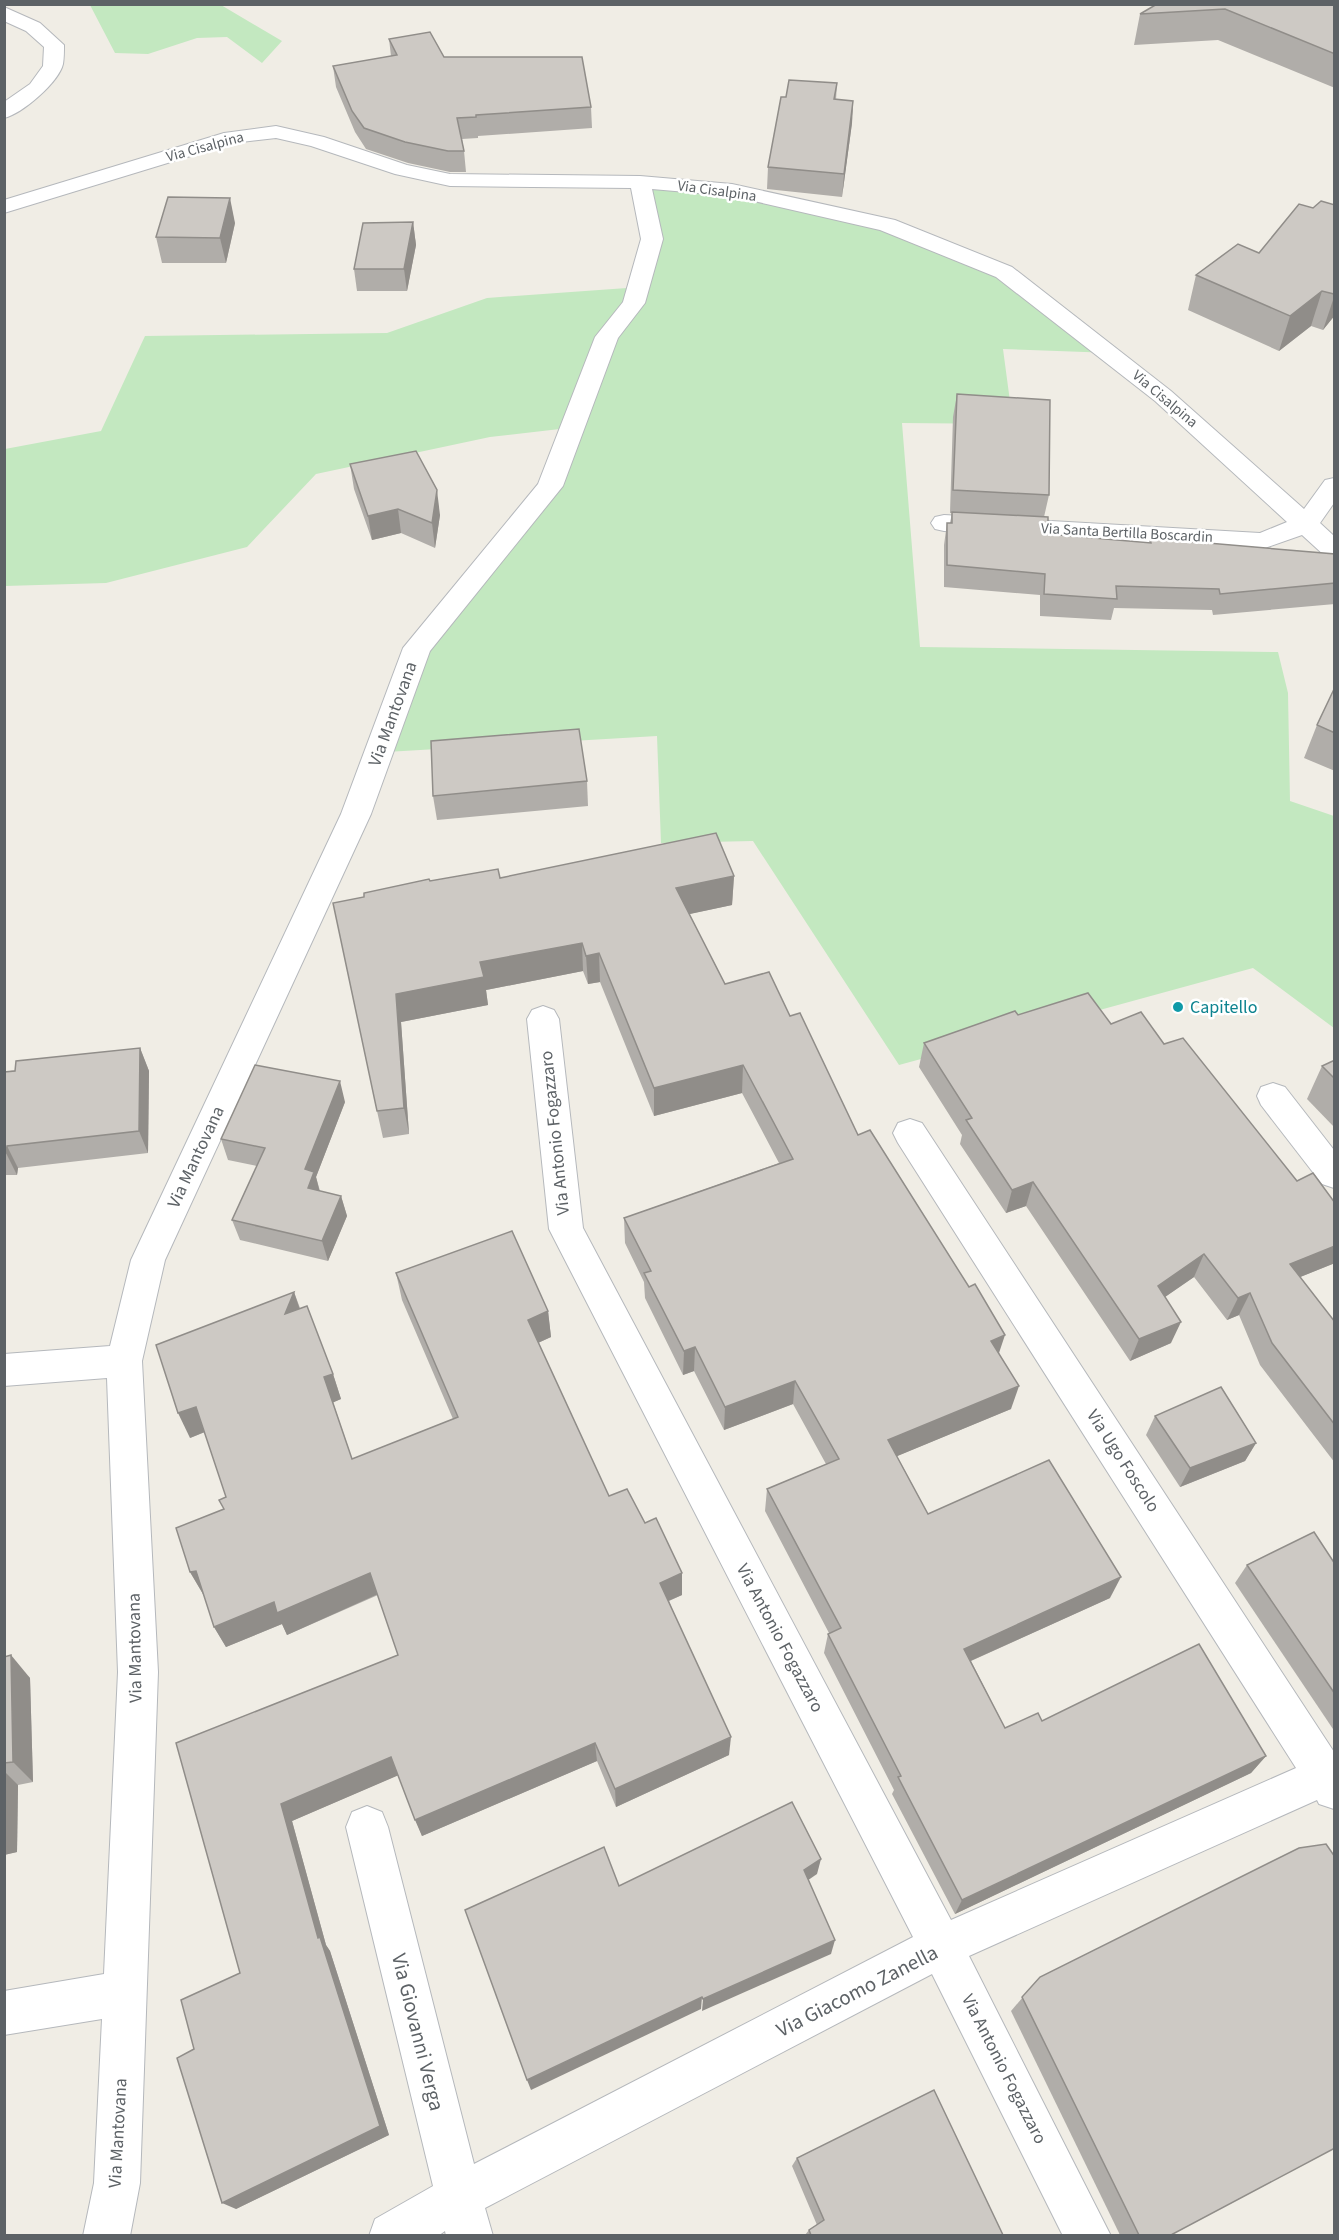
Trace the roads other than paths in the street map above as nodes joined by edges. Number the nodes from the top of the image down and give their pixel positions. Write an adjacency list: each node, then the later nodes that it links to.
1 (4, 13): 2 (street)
2 (4, 112)
3 (640, 182): 4 (street, Via Cisalpina); 7 (street, Via Cisalpina); 13 (street, Via Mantovana)
4 (4, 207)
5 (1335, 486): 7 (street)
6 (944, 523): 7 (street, Via Santa Bertilla Boscardin)
7 (1306, 524): 8 (street, Via Cisalpina)
8 (1335, 550)
9 (543, 1019): 17 (street, Via Antonio Fogazzaro)
10 (1273, 1095): 12 (street)
11 (910, 1133): 15 (street, Via Ugo Foscolo)
12 (1335, 1174)
13 (124, 1361): 14 (street); 18 (street, Via Mantovana)
14 (4, 1370)
15 (1332, 1779): 17 (street, Via Giacomo Zanella)
16 (367, 1827): 20 (street, Via Giovanni Verga)
17 (941, 1946): 20 (street, Via Giacomo Zanella); 23 (street, Via Antonio Fogazzaro)
18 (124, 1993): 19 (street); 21 (street, Via Mantovana)
19 (4, 2013)
20 (465, 2216): 22 (street, Via Giacomo Zanella)
21 (106, 2235)
22 (392, 2235)
23 (1089, 2235)

